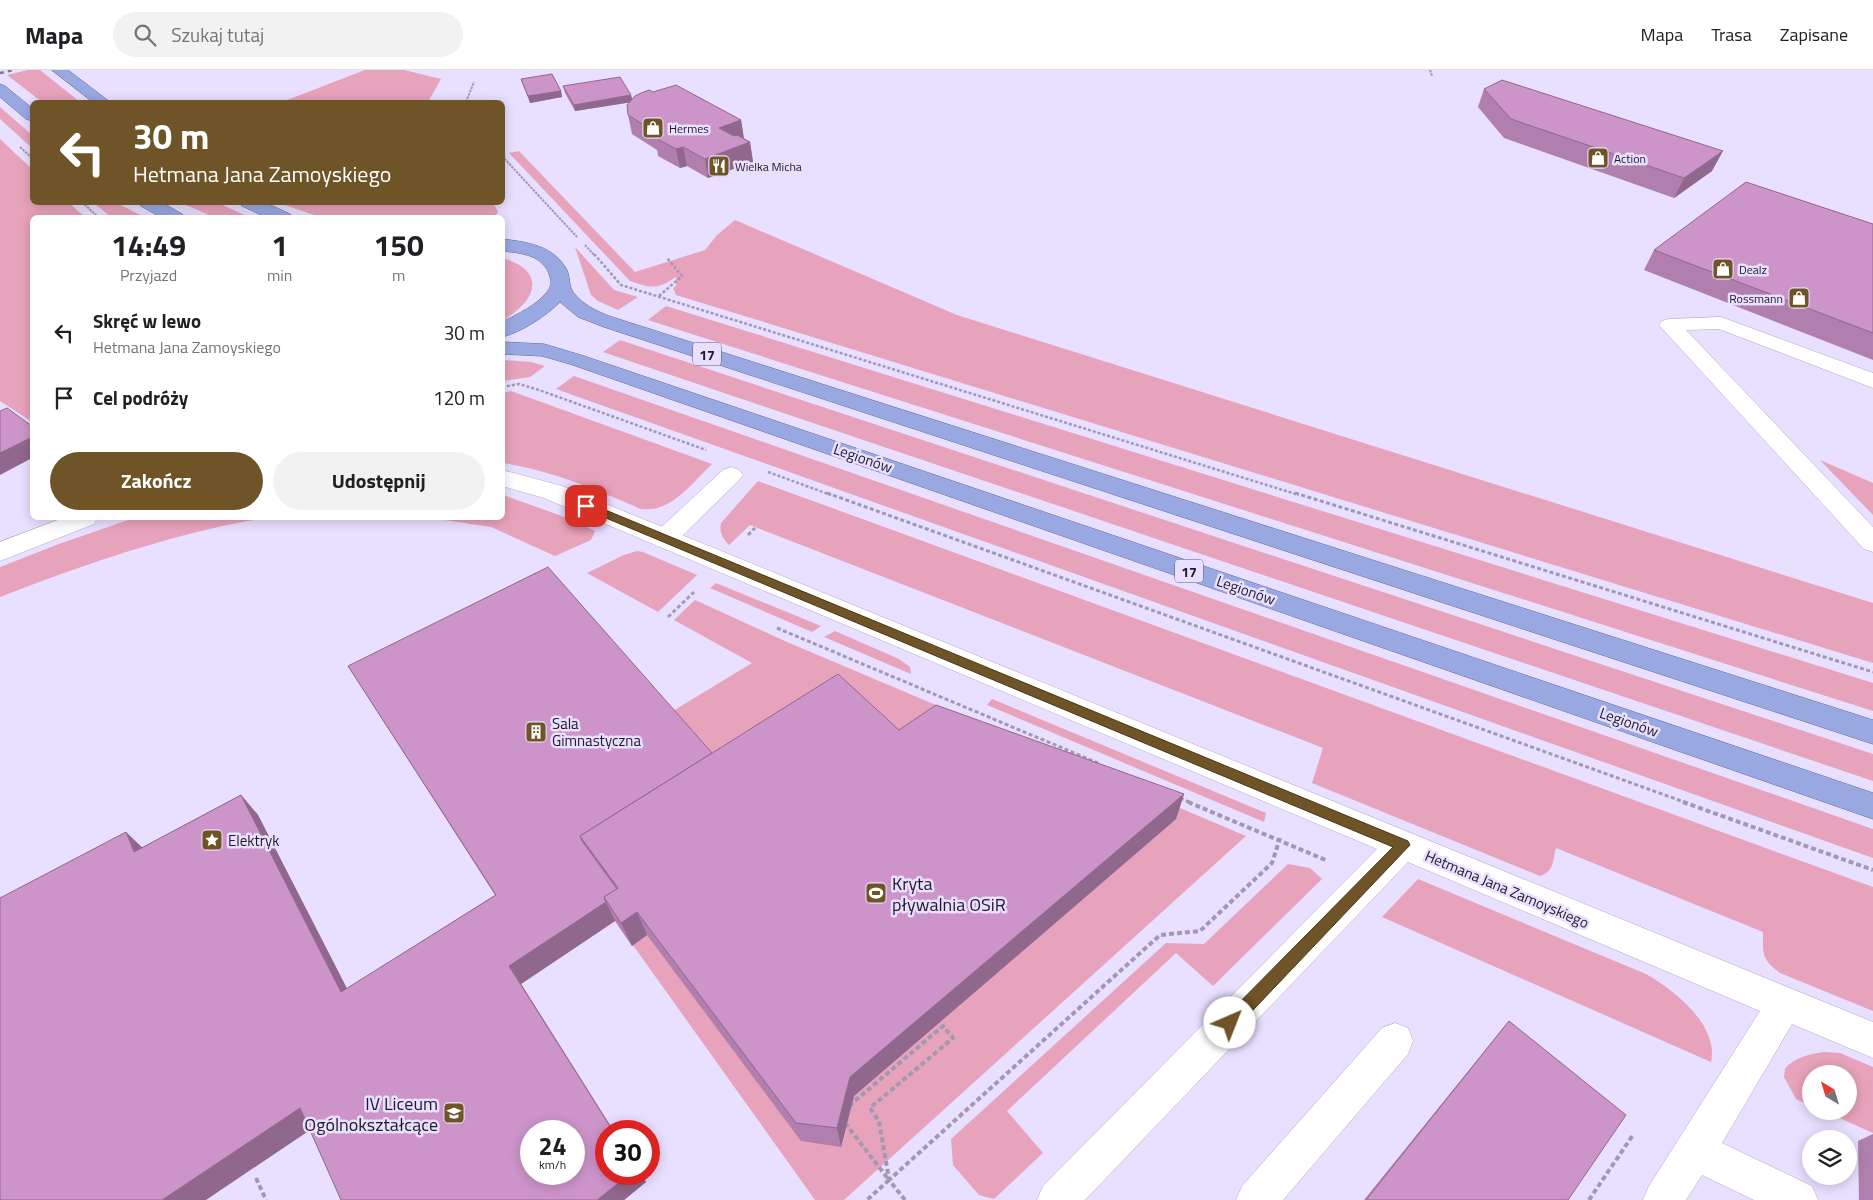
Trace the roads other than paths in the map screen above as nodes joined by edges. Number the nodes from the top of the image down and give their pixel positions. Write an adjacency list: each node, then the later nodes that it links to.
1 (59, 70): 3 (highway)
2 (0, 88): 4 (highway)
3 (99, 100)
4 (30, 114)
5 (152, 205): 7 (highway)
6 (255, 205): 8 (highway)
7 (171, 215)
8 (277, 215)
9 (505, 246): 10 (highway, 17)
10 (560, 287): 11 (highway); 20 (highway, 17)
11 (505, 329)
12 (505, 348): 21 (highway, Legionów / 17)
13 (1873, 380): 18 (street)
14 (731, 475): 17 (street)
15 (505, 479): 17 (street, Hetmana Jana Zamoyskiego)
16 (80, 520): 19 (street)
17 (664, 539): 22 (street, Hetmana Jana Zamoyskiego)
18 (1873, 543)
19 (0, 552)
20 (1873, 732)
21 (1873, 806)
22 (1403, 845): 23 (street, Hetmana Jana Zamoyskiego); 27 (street)
23 (1784, 1004): 25 (street, Hetmana Jana Zamoyskiego); 26 (street)
24 (1395, 1040): 28 (street)
25 (1873, 1040)
26 (1695, 1151): 29 (street); 30 (street)
27 (1057, 1200)
28 (1256, 1200)
29 (1663, 1200)
30 (1798, 1200)

